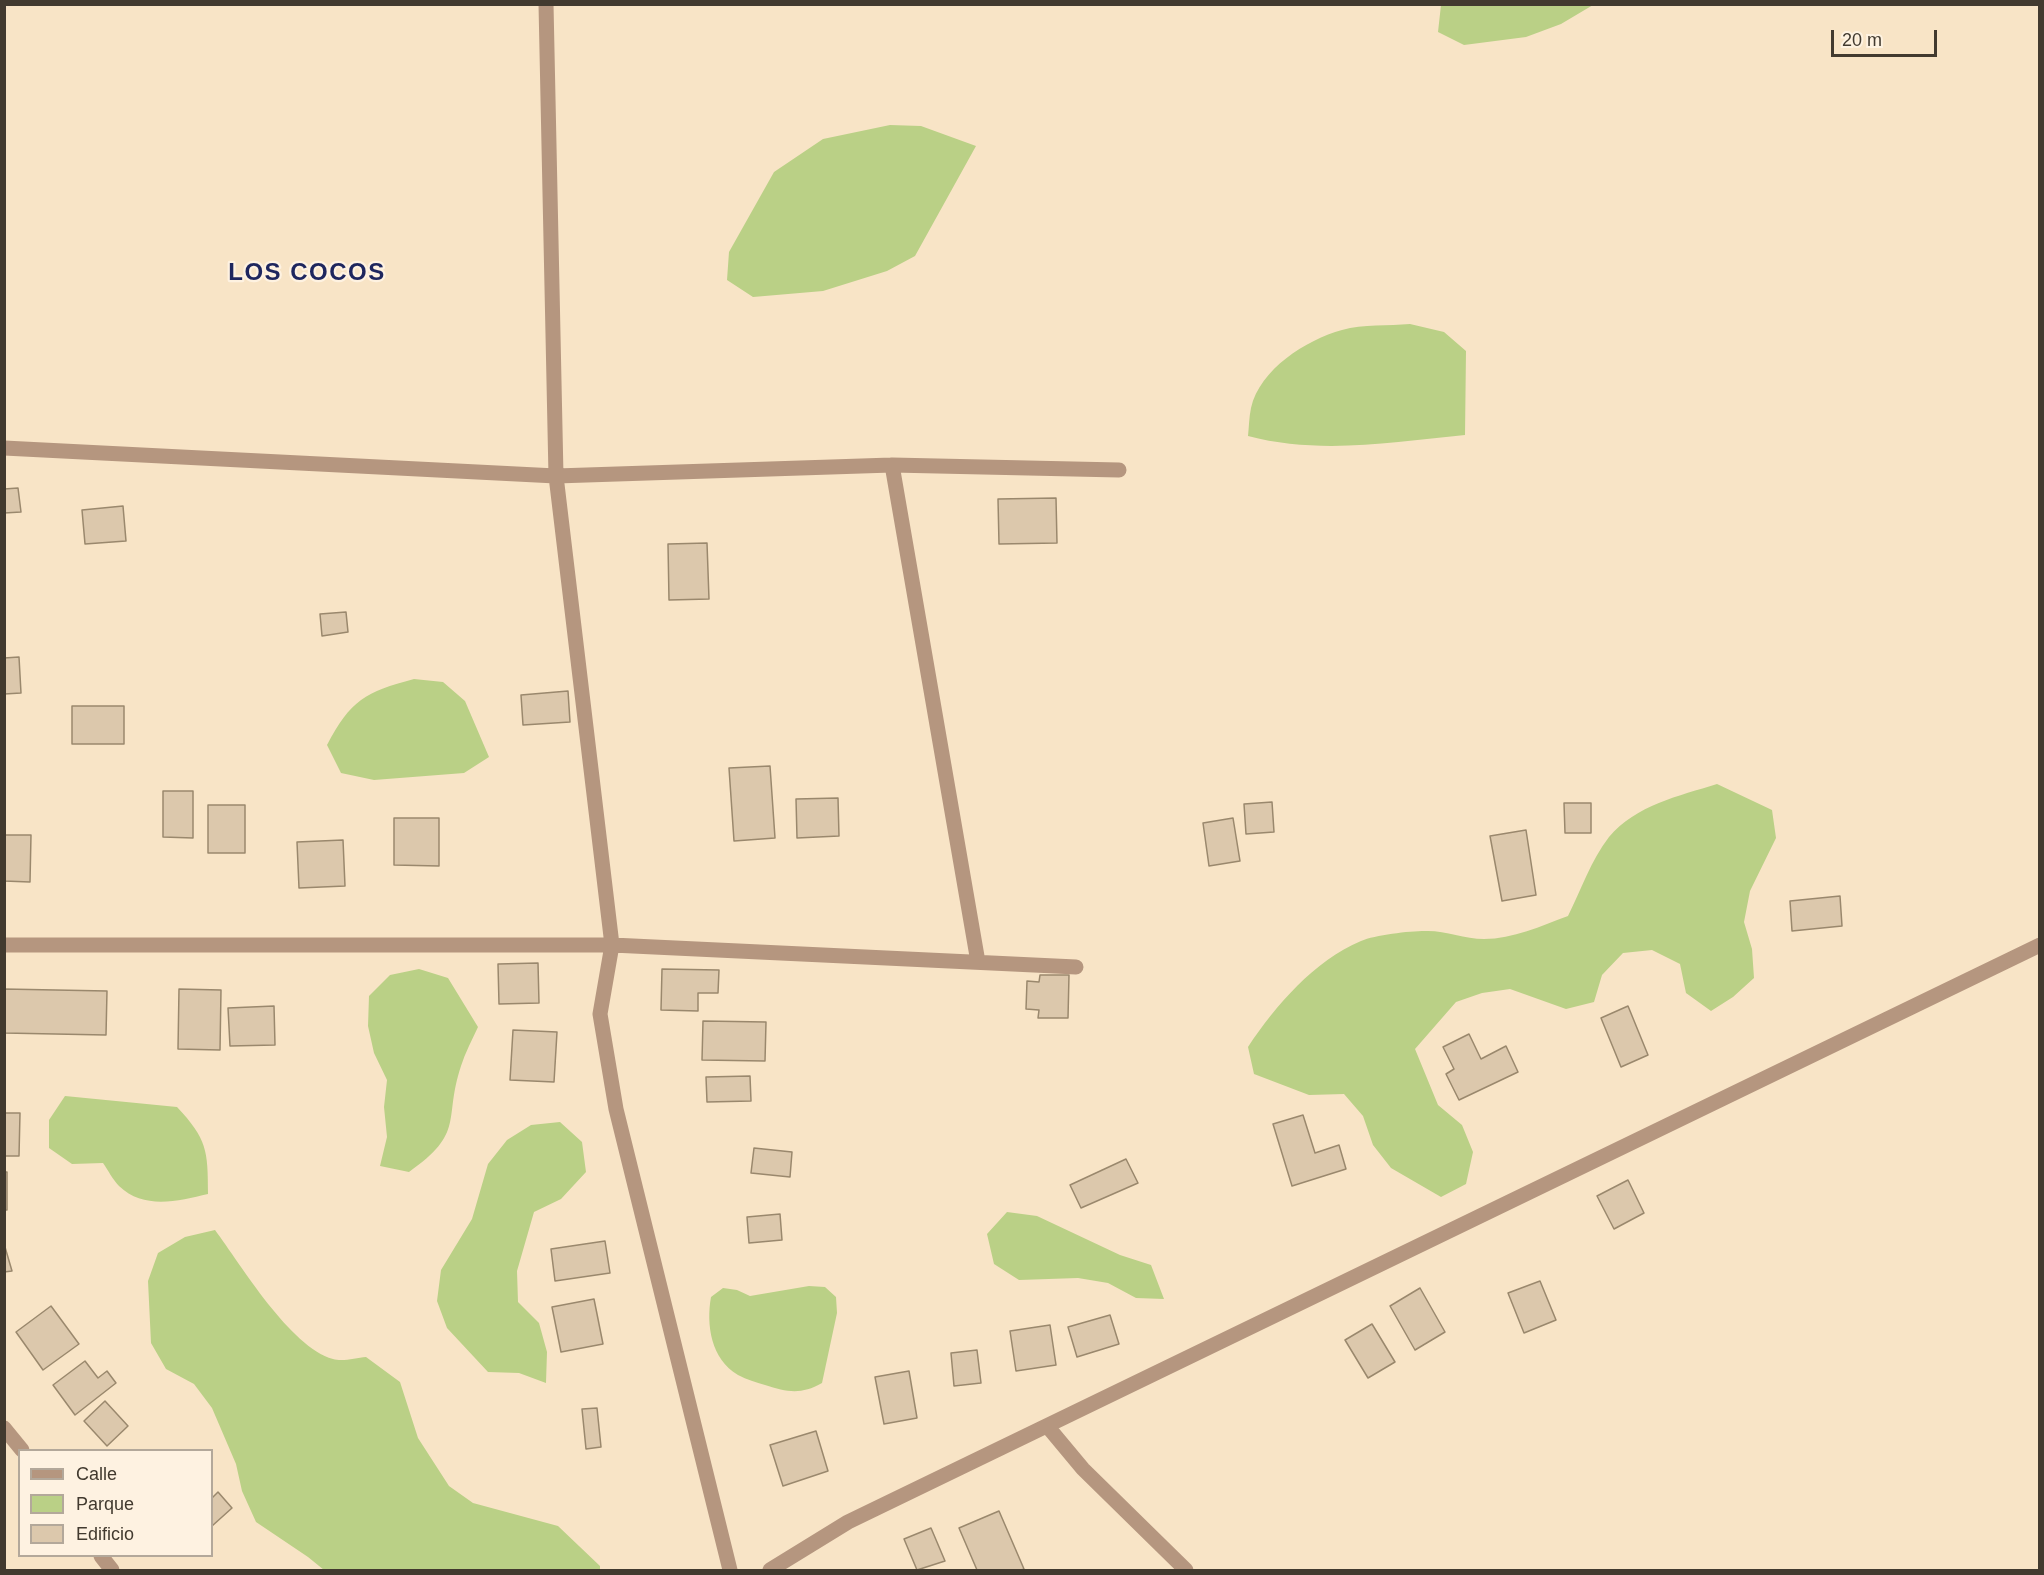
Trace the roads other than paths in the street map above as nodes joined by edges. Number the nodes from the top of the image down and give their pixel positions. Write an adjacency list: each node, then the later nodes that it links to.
1 (546, 4): 5 (street)
2 (4, 448): 5 (street)
3 (892, 465): 4 (street); 5 (street); 9 (street)
4 (1119, 470)
5 (556, 476): 7 (street)
6 (4, 945): 7 (street)
7 (612, 945): 9 (street); 16 (street)
8 (2040, 945): 11 (street)
9 (978, 962): 10 (street)
10 (1076, 967)
11 (1048, 1427): 17 (street); 18 (street)
12 (4, 1428): 13 (street)
13 (21, 1449)
14 (102, 1557): 15 (street)
15 (112, 1570)
16 (730, 1570)
17 (770, 1570)
18 (1186, 1570)

